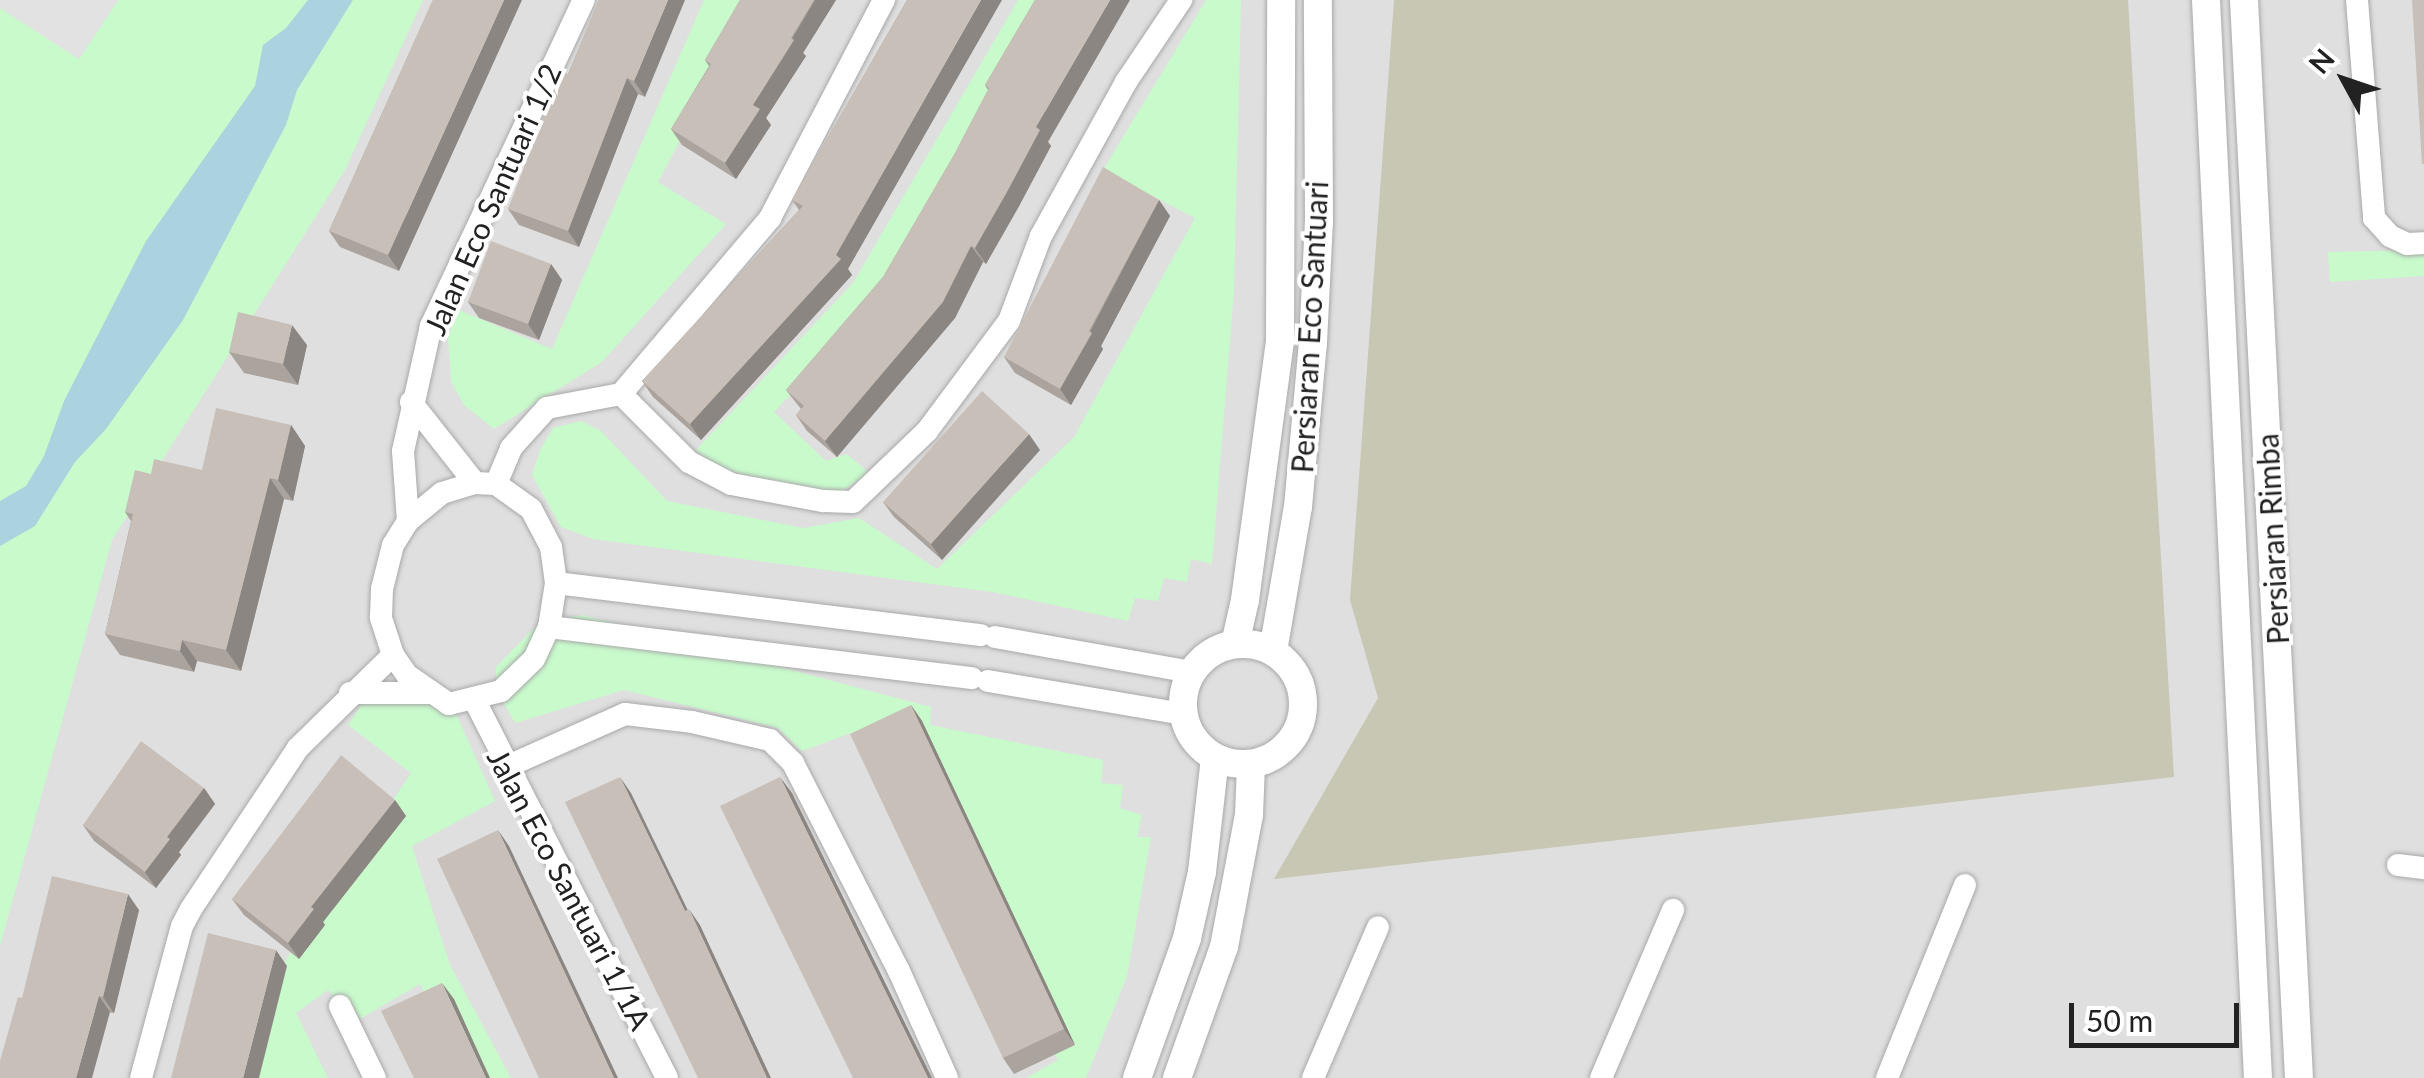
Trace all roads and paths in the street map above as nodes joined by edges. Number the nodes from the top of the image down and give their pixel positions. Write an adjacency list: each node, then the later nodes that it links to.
1 (584, 0): 11 (street, Jalan Eco Santuari 1/2)
2 (884, 0): 10 (street)
3 (1180, 0): 10 (street)
4 (1281, 0): 19 (street, Persiaran Eco Santuari)
5 (1318, 0): 20 (street, Persiaran Eco Santuari)
6 (2206, 0): 46 (street, Persiaran Rimba)
7 (2244, 0): 47 (street, Persiaran Rimba)
8 (2357, 0): 9 (street)
9 (2424, 243)
10 (621, 394): 12 (street)
11 (411, 402): 13 (street); 15 (street, Jalan Eco Santuari 1/2)
12 (510, 448): 13 (street); 14 (street)
13 (485, 484): 14 (street); 15 (street)
14 (531, 509): 16 (street)
15 (408, 521): 21 (street)
16 (556, 582): 17 (street); 18 (street)
17 (549, 627): 22 (street); 26 (street)
18 (942, 628): 22 (street); 23 (street)
19 (1235, 644): 20 (street); 23 (street)
20 (1273, 651): 29 (street)
21 (394, 655): 24 (street); 25 (street)
22 (934, 672): 27 (street)
23 (1192, 672): 27 (street)
24 (350, 693): 25 (street); 37 (street)
25 (430, 693): 26 (street)
26 (474, 699): 30 (street, Jalan Eco Santuari 1/1A)
27 (1183, 714): 28 (street)
28 (1215, 758): 29 (street); 41 (street)
29 (1252, 764): 42 (street)
30 (506, 766): 39 (street, Jalan Eco Santuari 1/1A); 40 (street)
31 (2398, 865): 32 (street)
32 (2424, 868)
33 (1965, 885): 45 (street)
34 (1673, 910): 44 (street)
35 (1378, 927): 43 (street)
36 (340, 1006): 38 (street)
37 (141, 1078)
38 (375, 1078)
39 (667, 1078)
40 (947, 1078)
41 (1137, 1078)
42 (1177, 1078)
43 (1313, 1078)
44 (1602, 1078)
45 (1887, 1078)
46 (2258, 1078)
47 (2298, 1078)

